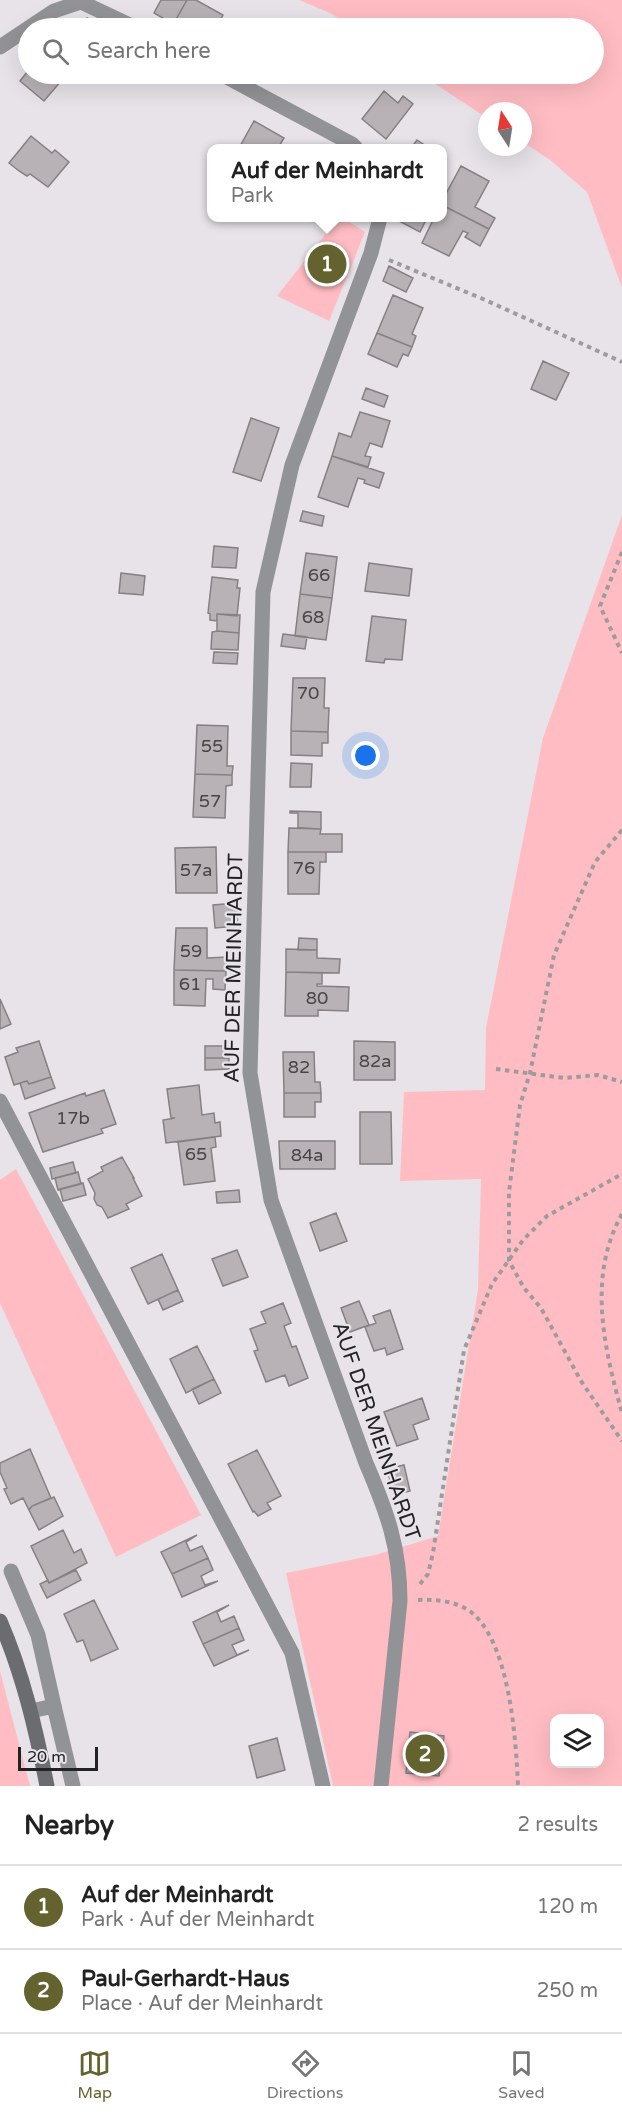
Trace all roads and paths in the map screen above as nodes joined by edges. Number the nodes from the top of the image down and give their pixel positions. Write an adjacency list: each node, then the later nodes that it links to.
1 (44, 18): 2 (street)
2 (115, 18)
3 (18, 35): 4 (street)
4 (0, 47)
5 (240, 84): 6 (street)
6 (352, 144)
7 (379, 222): 8 (street, AUF DER MEINHARDT)
8 (371, 253): 9 (path); 23 (street, AUF DER MEINHARDT)
9 (622, 362)
10 (622, 552): 11 (path)
11 (622, 653)
12 (622, 830): 14 (path)
13 (496, 1069): 14 (path)
14 (530, 1073): 15 (path); 19 (path)
15 (622, 1082)
16 (0, 1101): 29 (street)
17 (622, 1173): 19 (path)
18 (622, 1214): 20 (path)
19 (509, 1261): 21 (path); 23 (path)
20 (622, 1413)
21 (622, 1441)
22 (11, 1571): 25 (street)
23 (400, 1601): 30 (street, AUF DER MEINHARDT); 31 (path)
24 (0, 1621): 26 (street)
25 (54, 1706): 26 (street); 28 (street)
26 (31, 1711): 27 (street)
27 (47, 1786)
28 (73, 1786)
29 (323, 1786)
30 (381, 1786)
31 (518, 1786)

